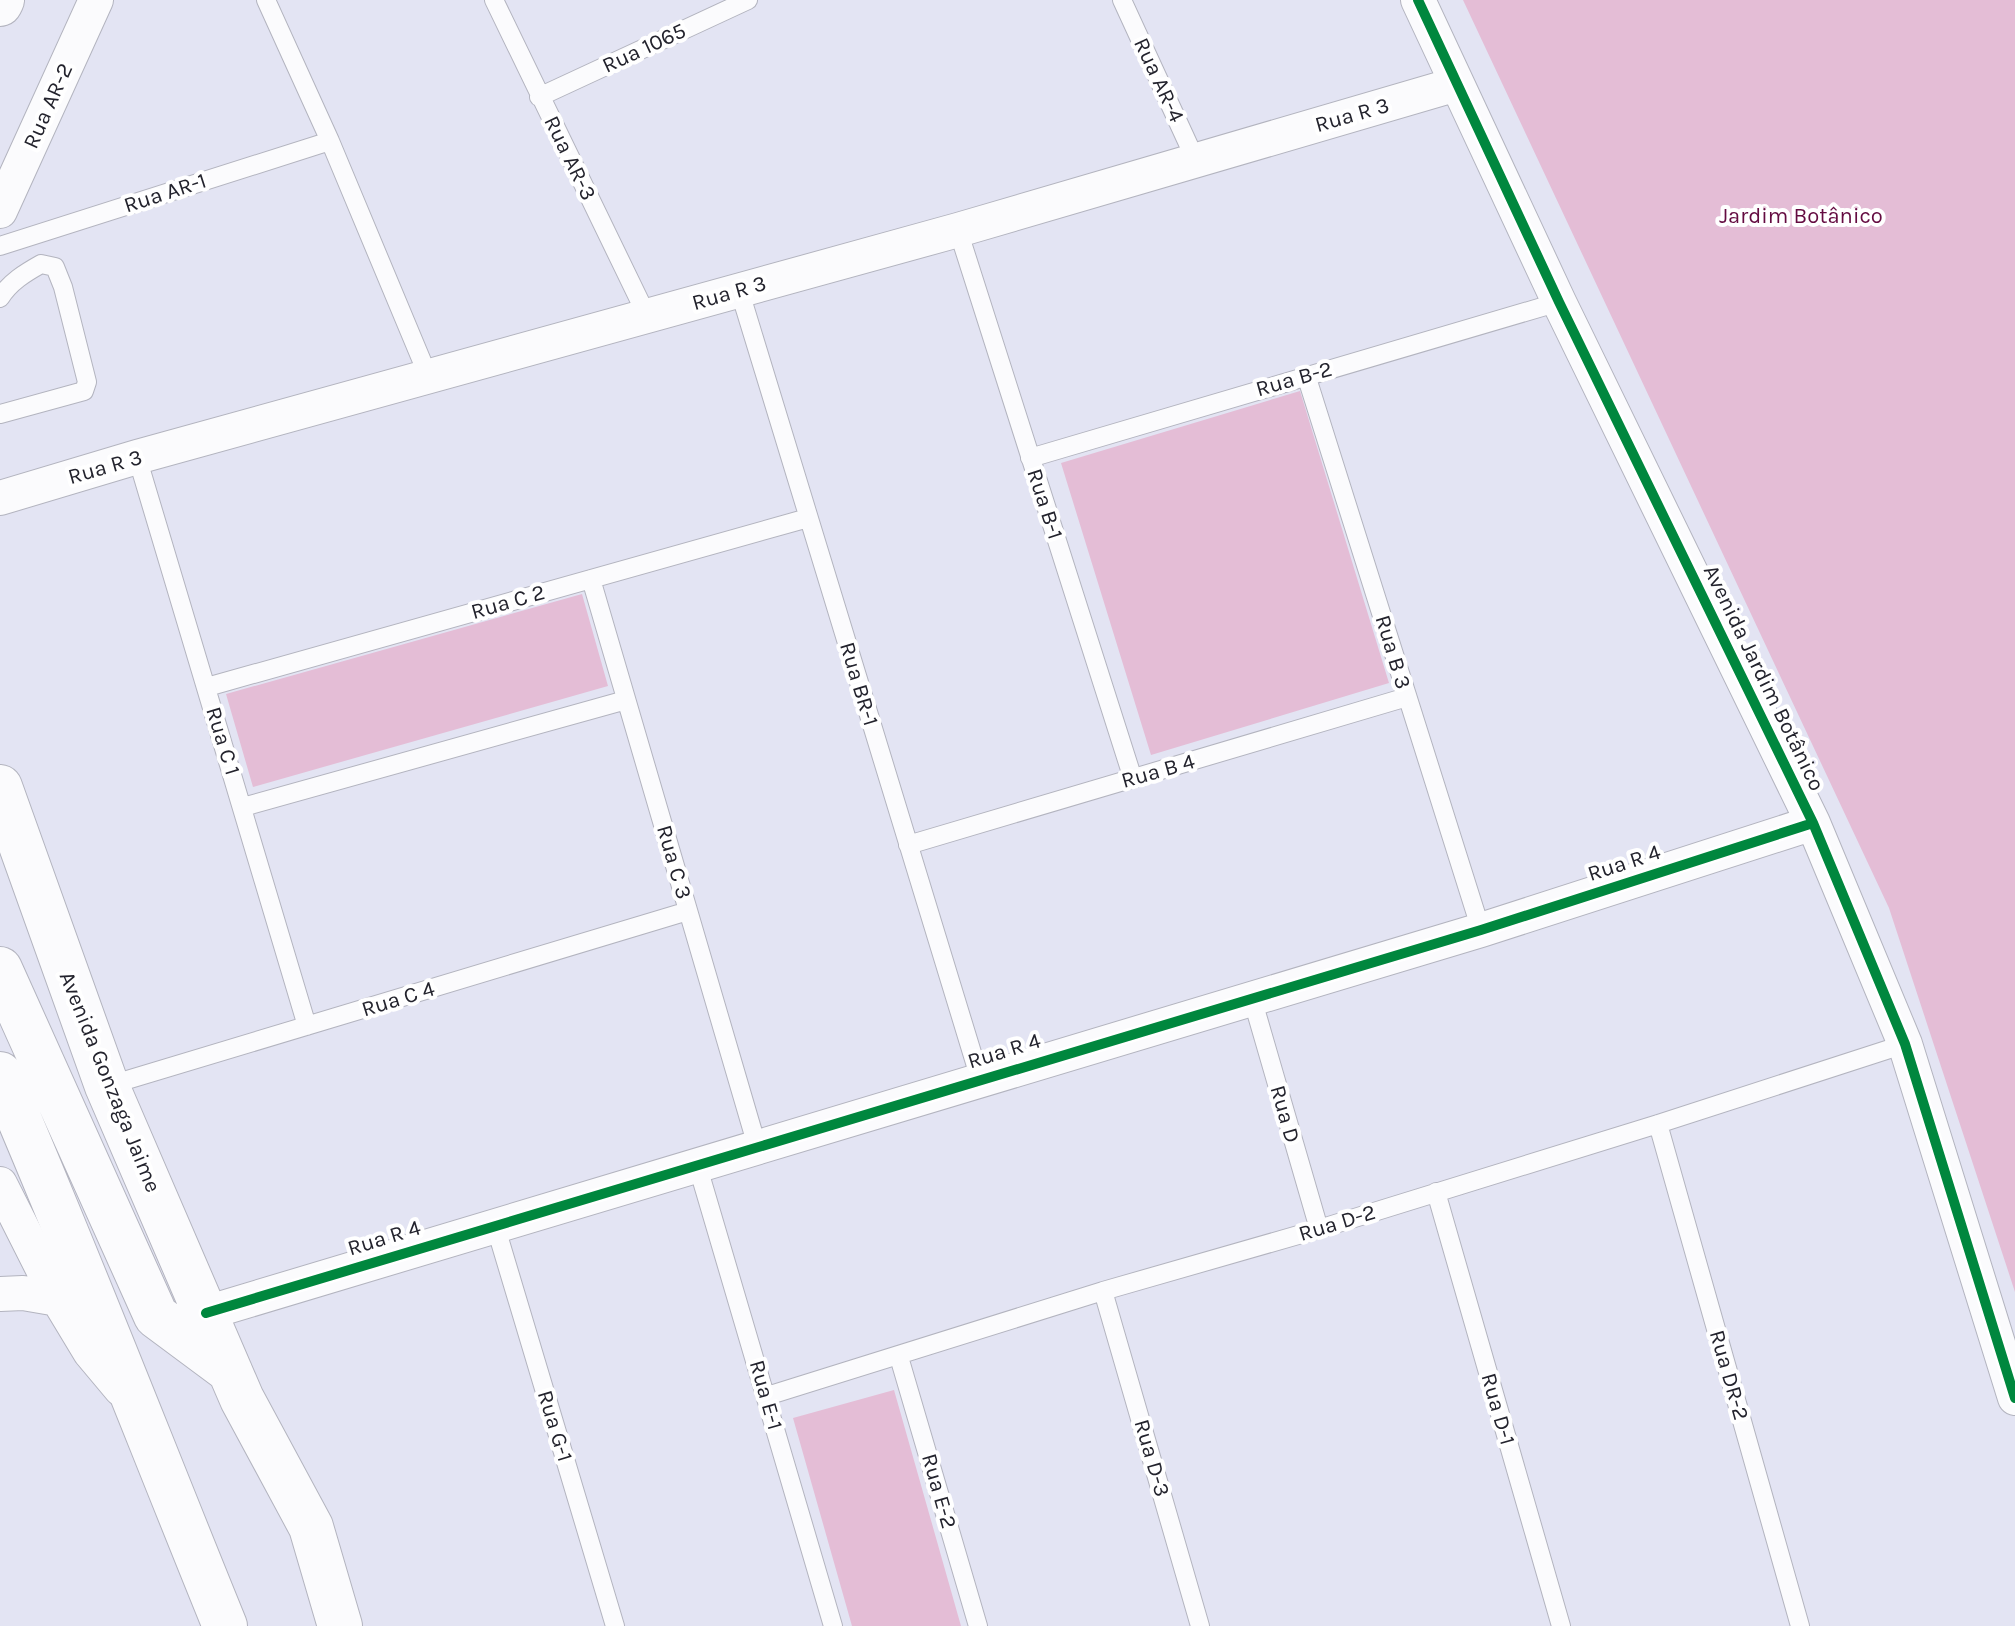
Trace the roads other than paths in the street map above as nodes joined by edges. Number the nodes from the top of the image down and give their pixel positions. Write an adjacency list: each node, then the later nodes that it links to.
1 (96, 0): 11 (street, Rua AR-2)
2 (266, 0): 9 (lane)
3 (494, 0): 8 (lane, Rua AR-3)
4 (748, 0): 8 (lane, Rua 1065)
5 (1122, 0): 10 (lane, Rua AR-4)
6 (1418, 0): 7 (street, Avenida Jardim Botânico)
7 (1457, 84): 10 (street, Rua R 3); 16 (street, Avenida Jardim Botânico)
8 (539, 97): 17 (lane, Rua AR-3)
9 (330, 141): 13 (lane, Rua AR-1); 19 (lane)
10 (1196, 161): 12 (street, Rua R 3)
11 (0, 211)
12 (958, 230): 14 (street, Rua R 3); 22 (lane, Rua B-1)
13 (0, 246)
14 (739, 289): 17 (street, Rua R 3); 24 (lane, Rua BR-1)
15 (0, 298): 20 (lane)
16 (1559, 302): 18 (lane, Rua B-2); 32 (street, Avenida Jardim Botânico)
17 (647, 316): 19 (street, Rua R 3)
18 (1306, 375): 22 (lane, Rua B-2); 27 (lane, Rua B 3)
19 (429, 378): 21 (street, Rua R 3)
20 (0, 414)
21 (137, 457): 23 (street, Rua R 3); 26 (lane, Rua C 1)
22 (1030, 458): 29 (lane, Rua B-1)
23 (0, 498)
24 (808, 518): 25 (lane, Rua C 2); 33 (lane, Rua BR-1)
25 (591, 579): 26 (lane, Rua C 2); 28 (lane, Rua C 3)
26 (207, 687): 31 (lane, Rua C 1)
27 (1407, 697): 29 (lane, Rua B 4); 35 (lane, Rua B 3)
28 (626, 700): 31 (lane); 34 (lane, Rua C 3)
29 (1133, 779): 33 (lane, Rua B 4)
30 (0, 787): 42 (main road, Avenida Gonzaga Jaime)
31 (243, 807): 38 (lane, Rua C 1)
32 (1813, 823): 35 (street, Rua R 4); 39 (street, Avenida Jardim Botânico)
33 (908, 845): 41 (lane, Rua BR-1)
34 (688, 911): 38 (lane, Rua C 4); 44 (lane, Rua C 3)
35 (1481, 930): 37 (street, Rua R 4)
36 (0, 969): 55 (main road, Avenida Gonzaga Jaime)
37 (1252, 998): 41 (street, Rua R 4); 49 (lane, Rua D)
38 (307, 1026): 42 (lane, Rua C 4)
39 (1905, 1044): 43 (lane, Rua D-2); 57 (street, Avenida Jardim Botânico)
40 (0, 1074): 58 (main road)
41 (980, 1079): 44 (street, Rua R 4)
42 (107, 1086): 53 (main road, Avenida Gonzaga Jaime)
43 (1658, 1124): 47 (lane, Rua D-2); 66 (lane, Rua DR-2)
44 (757, 1146): 45 (street, Rua R 4)
45 (697, 1164): 48 (street, Rua R 4); 56 (lane, Rua E-1)
46 (0, 1184): 52 (street)
47 (1436, 1192): 49 (lane, Rua D-2); 65 (lane, Rua D-1)
48 (495, 1225): 53 (street, Rua R 4); 61 (lane, Rua G-1)
49 (1319, 1229): 50 (lane, Rua D-2)
50 (1103, 1291): 54 (lane, Rua D-2); 64 (lane, Rua D-3)
51 (0, 1294): 52 (street)
52 (58, 1299): 58 (street)
53 (206, 1313): 55 (main road, Avenida Gonzaga Jaime)
54 (899, 1357): 56 (lane, Rua D-2); 63 (lane, Rua E-2)
55 (232, 1373): 60 (main road, Avenida Gonzaga Jaime)
56 (767, 1396): 62 (lane, Rua E-1)
57 (2015, 1398)
58 (135, 1406): 59 (main road)
59 (225, 1626)
60 (340, 1626)
61 (615, 1626)
62 (833, 1626)
63 (978, 1626)
64 (1200, 1626)
65 (1561, 1626)
66 (1800, 1626)

